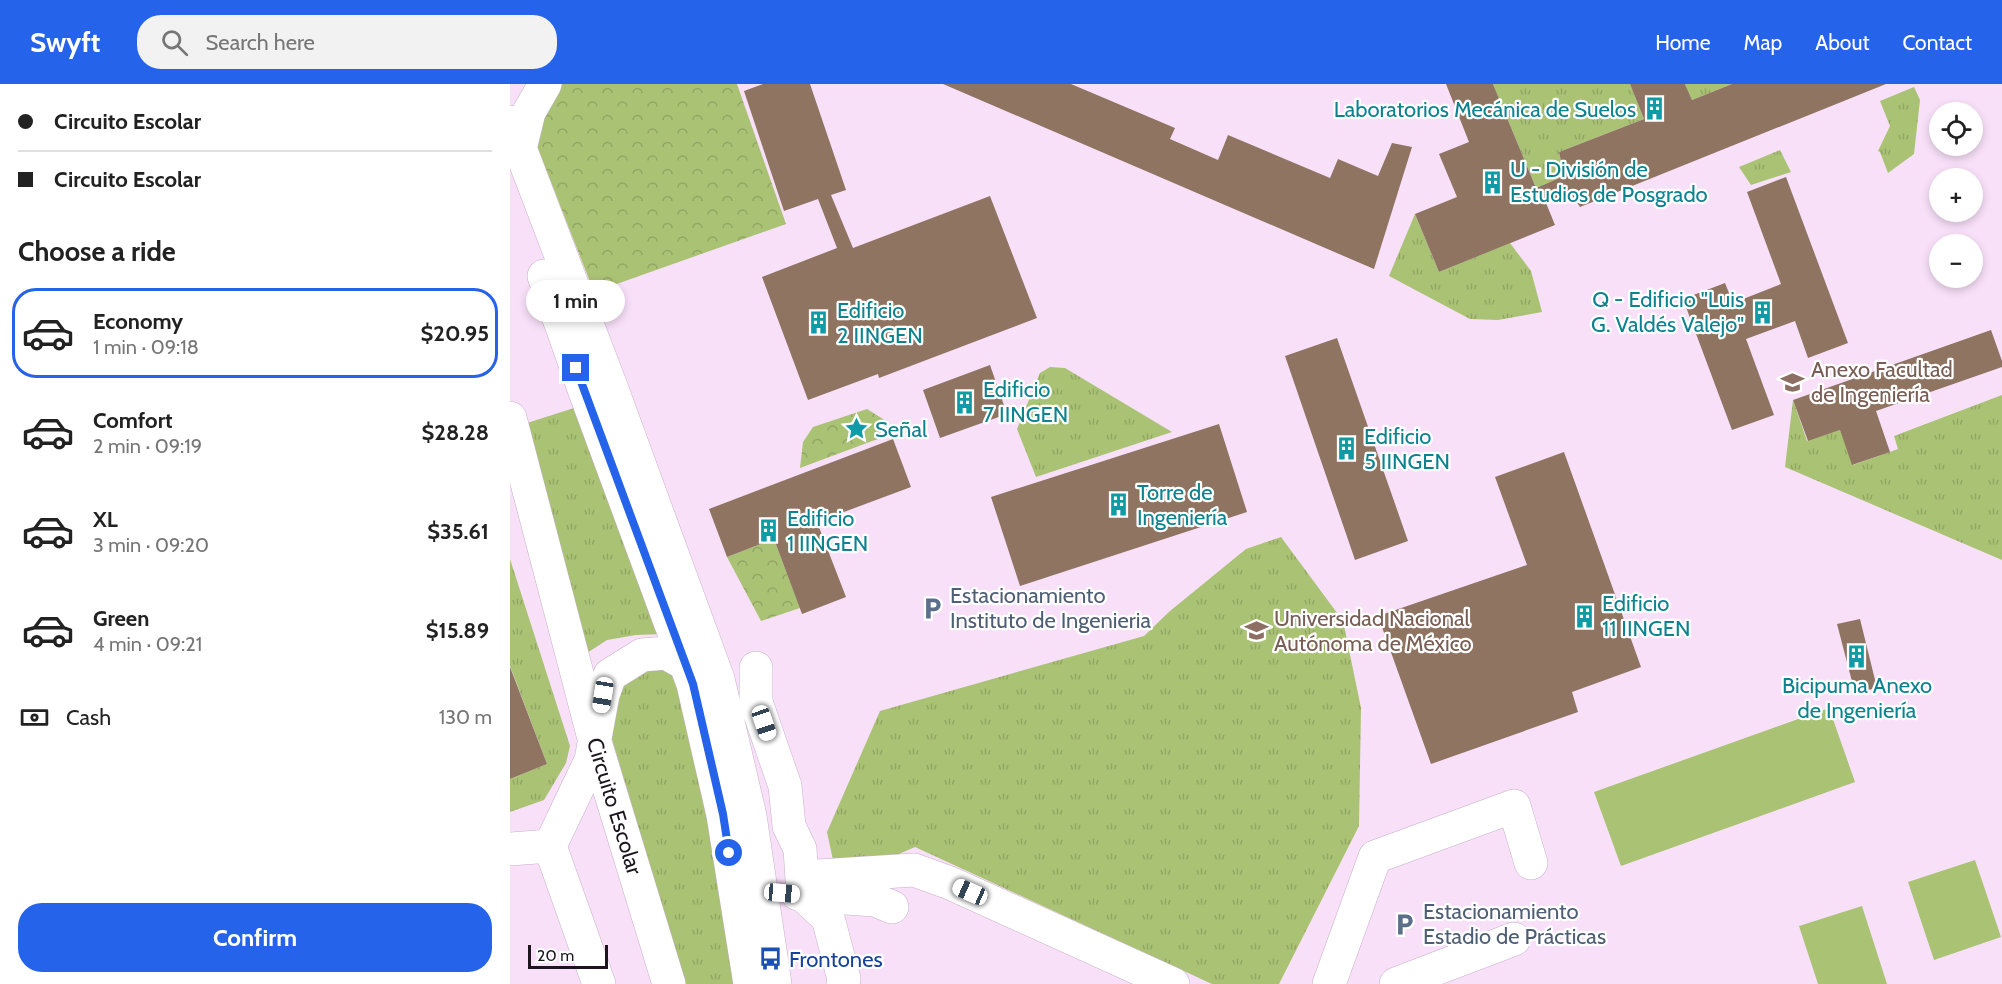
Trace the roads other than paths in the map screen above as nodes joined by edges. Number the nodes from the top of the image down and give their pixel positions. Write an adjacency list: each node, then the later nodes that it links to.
1 (546, 84): 2 (street)
2 (515, 136): 3 (street); 4 (street)
3 (510, 182): 4 (street)
4 (565, 299): 5 (street)
5 (595, 382): 7 (street); 9 (street)
6 (510, 419): 10 (street, Circuito Escolar)
7 (686, 664): 9 (street); 10 (street); 15 (street)
8 (756, 668): 14 (street)
9 (723, 698): 15 (street)
10 (595, 742): 11 (street); 19 (street, Circuito Escolar)
11 (550, 846): 12 (street); 18 (street)
12 (510, 849)
13 (1531, 863): 24 (street)
14 (802, 874): 15 (street); 16 (street); 22 (street); 23 (street)
15 (748, 891): 20 (street); 21 (street)
16 (892, 908)
17 (1514, 939): 25 (street)
18 (599, 984)
19 (669, 984)
20 (750, 984)
21 (775, 984)
22 (843, 984)
23 (1173, 984)
24 (1329, 984)
25 (1396, 984)

